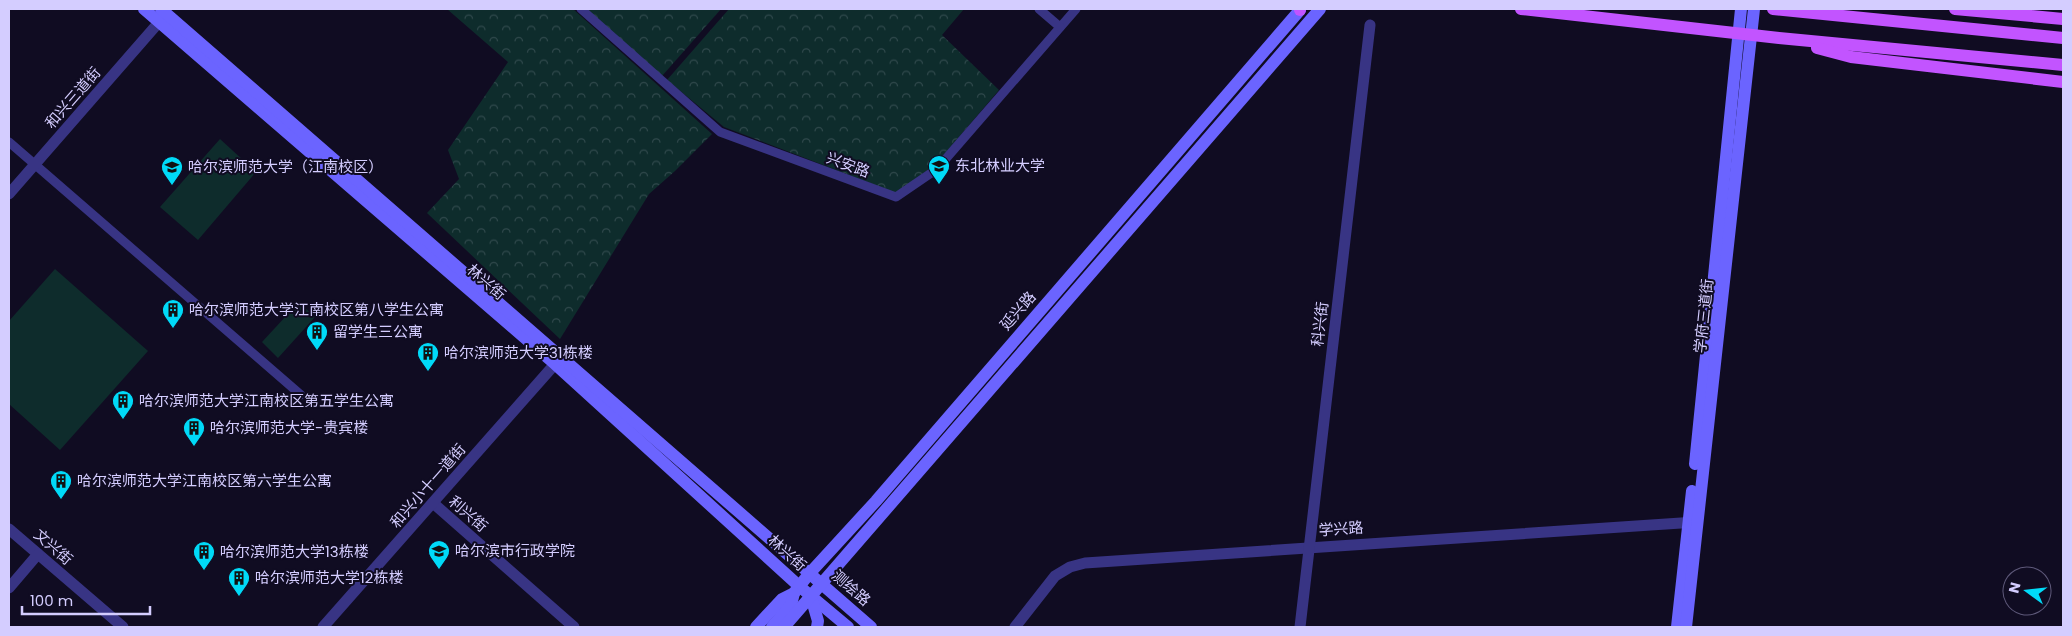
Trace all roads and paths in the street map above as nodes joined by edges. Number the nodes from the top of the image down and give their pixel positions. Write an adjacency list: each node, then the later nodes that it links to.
1 (144, 9): 12 (main road, 林兴街)
2 (581, 9): 15 (street, 兴安路)
3 (1039, 9): 15 (street)
4 (1076, 9): 15 (street, 兴安路)
5 (1300, 9): 31 (main road, 延兴路)
6 (1320, 9): 32 (main road, 延兴路)
7 (1521, 9): 16 (main road)
8 (1741, 9): 16 (main road, 学府三道街)
9 (1754, 9): 16 (main road, 学府三道街)
10 (1780, 9): 18 (main road)
11 (1955, 9): 13 (main road)
12 (160, 15): 22 (street, 和兴三道街); 24 (main road, 林兴街); 31 (main road, 林兴街)
13 (2063, 19)
14 (1370, 25): 29 (street, 科兴街)
15 (1060, 28)
16 (1744, 33): 17 (main road); 27 (main road, 学府三道街)
17 (1779, 38): 19 (main road); 20 (main road)
18 (2063, 38)
19 (2063, 65)
20 (2063, 82)
21 (9, 142): 22 (street)
22 (34, 165): 23 (street, 和兴三道街); 25 (street)
23 (9, 194)
24 (556, 364): 26 (street, 和兴小十一道街); 34 (main road, 林兴街)
25 (301, 395)
26 (433, 503): 37 (street, 和兴小十一道街); 38 (street, 利兴街)
27 (1693, 522): 29 (street, 学兴路); 47 (main road, 学府三道街); 48 (main road, 学府三道街)
28 (9, 529): 30 (street, 文兴街)
29 (1309, 546): 45 (street, 学兴路); 46 (street, 科兴街)
30 (38, 554): 33 (street); 36 (street, 文兴街)
31 (809, 574): 32 (main road, 测绘路); 34 (main road, 延兴路)
32 (821, 584): 35 (main road, 延兴路); 44 (main road, 测绘路)
33 (9, 588)
34 (797, 590): 35 (main road); 39 (main road, 延兴路); 40 (main road)
35 (811, 597): 41 (main road, 延兴路); 42 (main road); 43 (main road)
36 (123, 627)
37 (322, 627)
38 (574, 627)
39 (756, 627)
40 (772, 627)
41 (784, 627)
42 (817, 627)
43 (848, 627)
44 (871, 627)
45 (1015, 627)
46 (1300, 627)
47 (1677, 627)
48 (1686, 627)

